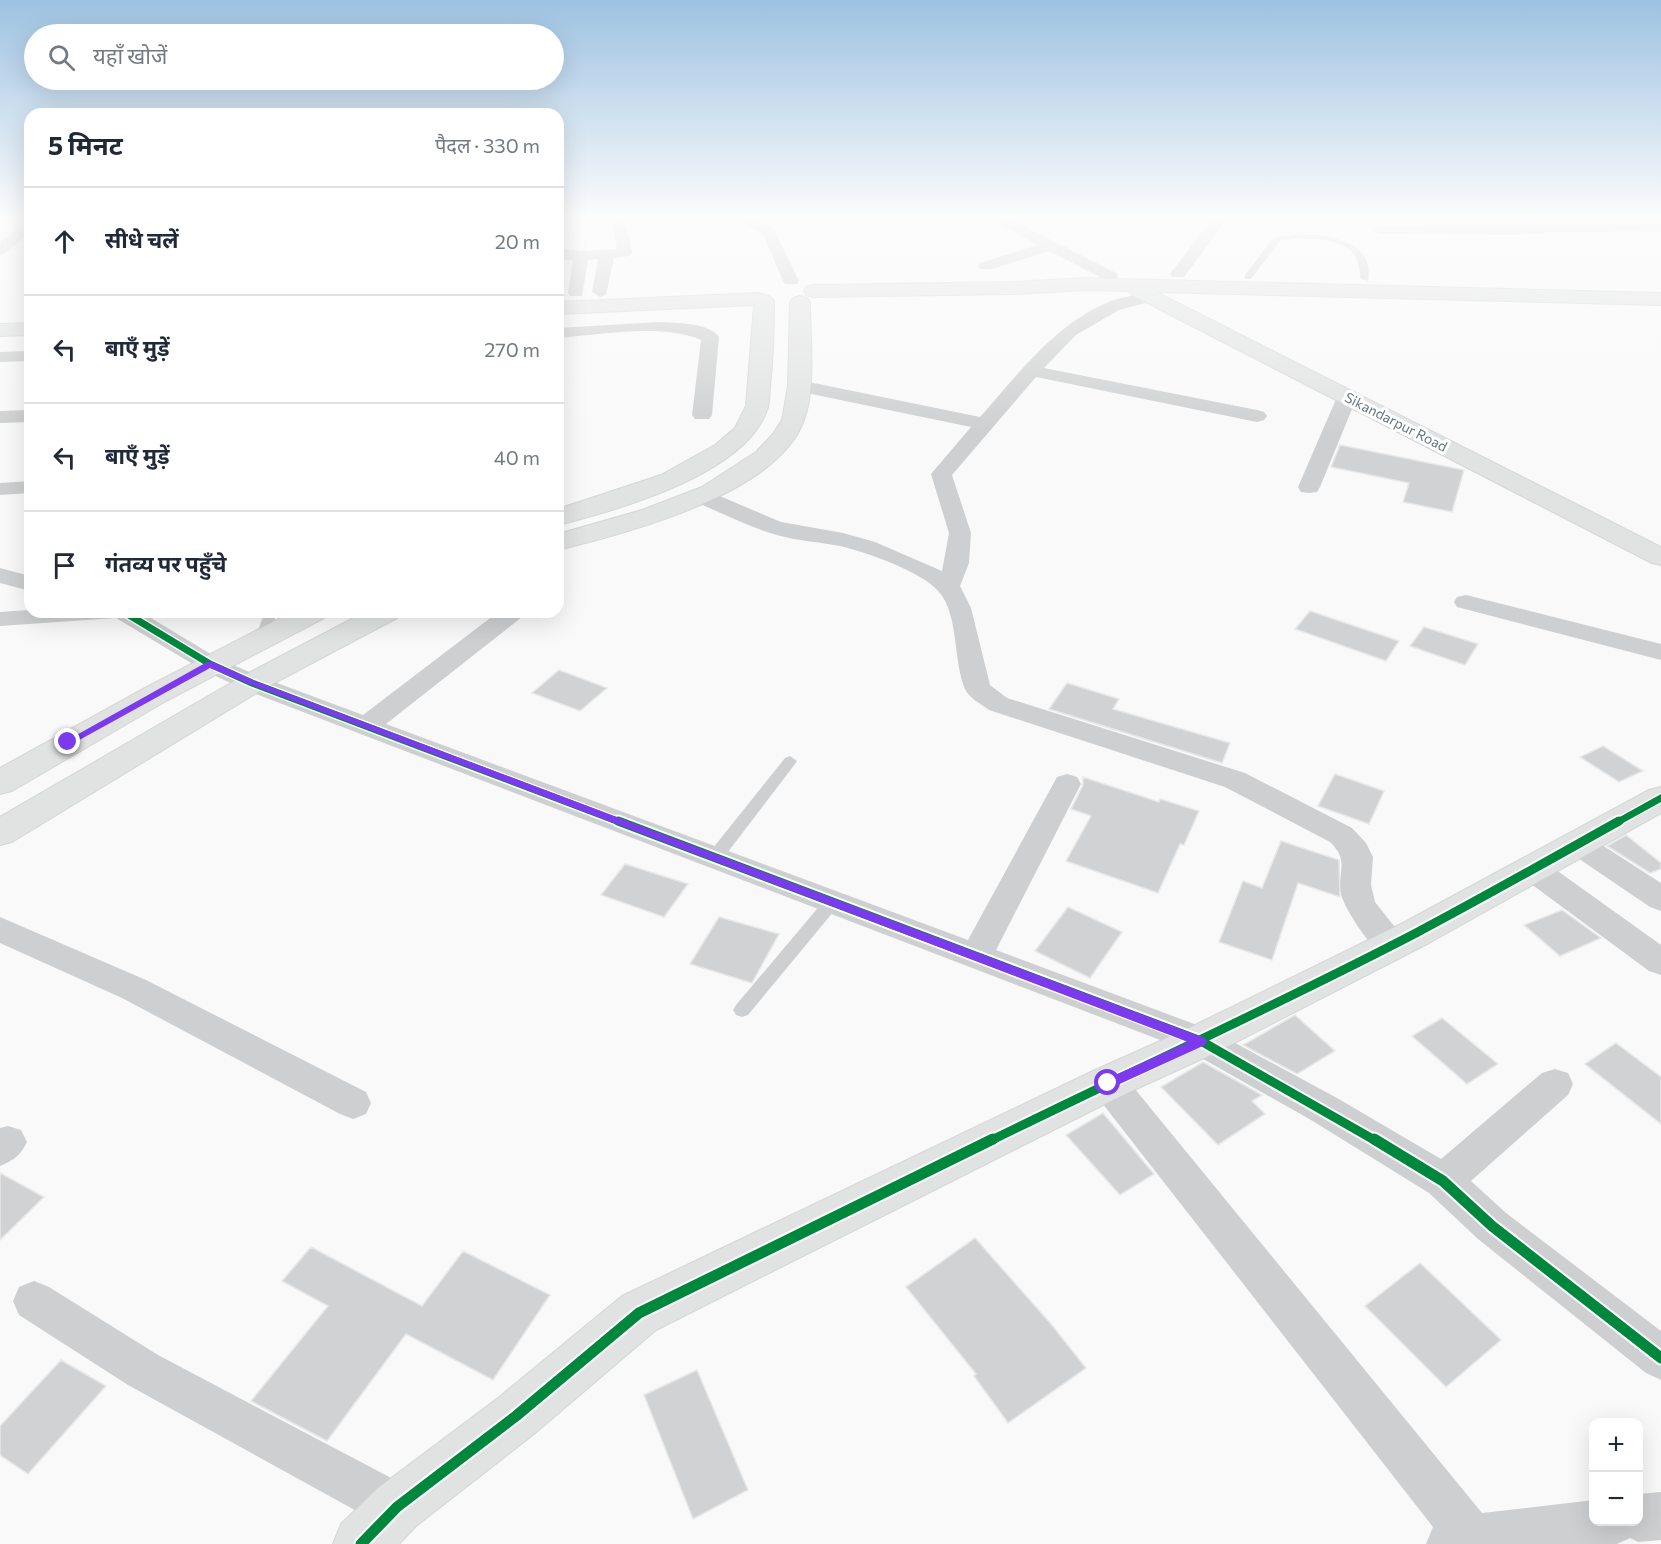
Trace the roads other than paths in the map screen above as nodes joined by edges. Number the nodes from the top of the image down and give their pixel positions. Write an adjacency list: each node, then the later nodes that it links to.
1 (769, 291): 4 (street)
2 (778, 291): 8 (street); 17 (street); 28 (street)
3 (1134, 291): 5 (street)
4 (600, 292): 6 (street)
5 (1141, 292): 7 (street); 16 (street); 18 (street, Sikandarpur Road)
6 (567, 293)
7 (1661, 299)
8 (564, 308)
9 (24, 314): 10 (street)
10 (0, 315)
11 (24, 329): 12 (street)
12 (0, 330)
13 (564, 333): 19 (street)
14 (24, 356): 15 (street)
15 (0, 357)
16 (1031, 371): 21 (street); 23 (street)
17 (799, 386): 23 (street); 27 (street)
18 (1347, 397): 25 (street); 30 (street, Sikandarpur Road)
19 (702, 414)
20 (24, 416): 22 (street)
21 (1257, 416)
22 (0, 417)
23 (984, 424): 33 (street)
24 (24, 487): 26 (street)
25 (1309, 487)
26 (0, 489)
27 (700, 496): 29 (street); 33 (street)
28 (564, 515)
29 (564, 540)
30 (1661, 557)
31 (0, 575): 32 (street)
32 (24, 582)
33 (948, 587): 57 (street)
34 (1466, 602): 42 (street)
35 (24, 617): 40 (street)
36 (134, 618): 43 (street)
37 (292, 618): 41 (street)
38 (375, 618): 44 (street)
39 (505, 618): 45 (street)
40 (0, 619)
41 (267, 625): 43 (street)
42 (1661, 652)
43 (210, 664): 44 (street); 47 (street)
44 (252, 682): 45 (street); 50 (street)
45 (367, 724): 52 (street)
46 (790, 761): 52 (lane)
47 (6, 776)
48 (1067, 784): 58 (street)
49 (1661, 798): 51 (street)
50 (0, 833)
51 (1577, 843): 53 (street); 54 (street)
52 (715, 857): 55 (street)
53 (1534, 870): 57 (street); 59 (street)
54 (1661, 899)
55 (833, 902): 58 (street); 60 (lane)
56 (0, 929): 64 (street)
57 (1393, 945): 61 (street)
58 (976, 956): 61 (street)
59 (1661, 962)
60 (742, 1010)
61 (1201, 1041): 62 (street); 65 (street)
62 (1108, 1083): 68 (street); 72 (street)
63 (1555, 1084): 65 (street)
64 (353, 1102)
65 (1443, 1181): 67 (street)
66 (34, 1300): 68 (street)
67 (1661, 1358)
68 (397, 1507): 73 (street)
69 (1661, 1516): 70 (street)
70 (1643, 1518)
71 (1589, 1524): 72 (street)
72 (1467, 1542)
73 (361, 1544)

